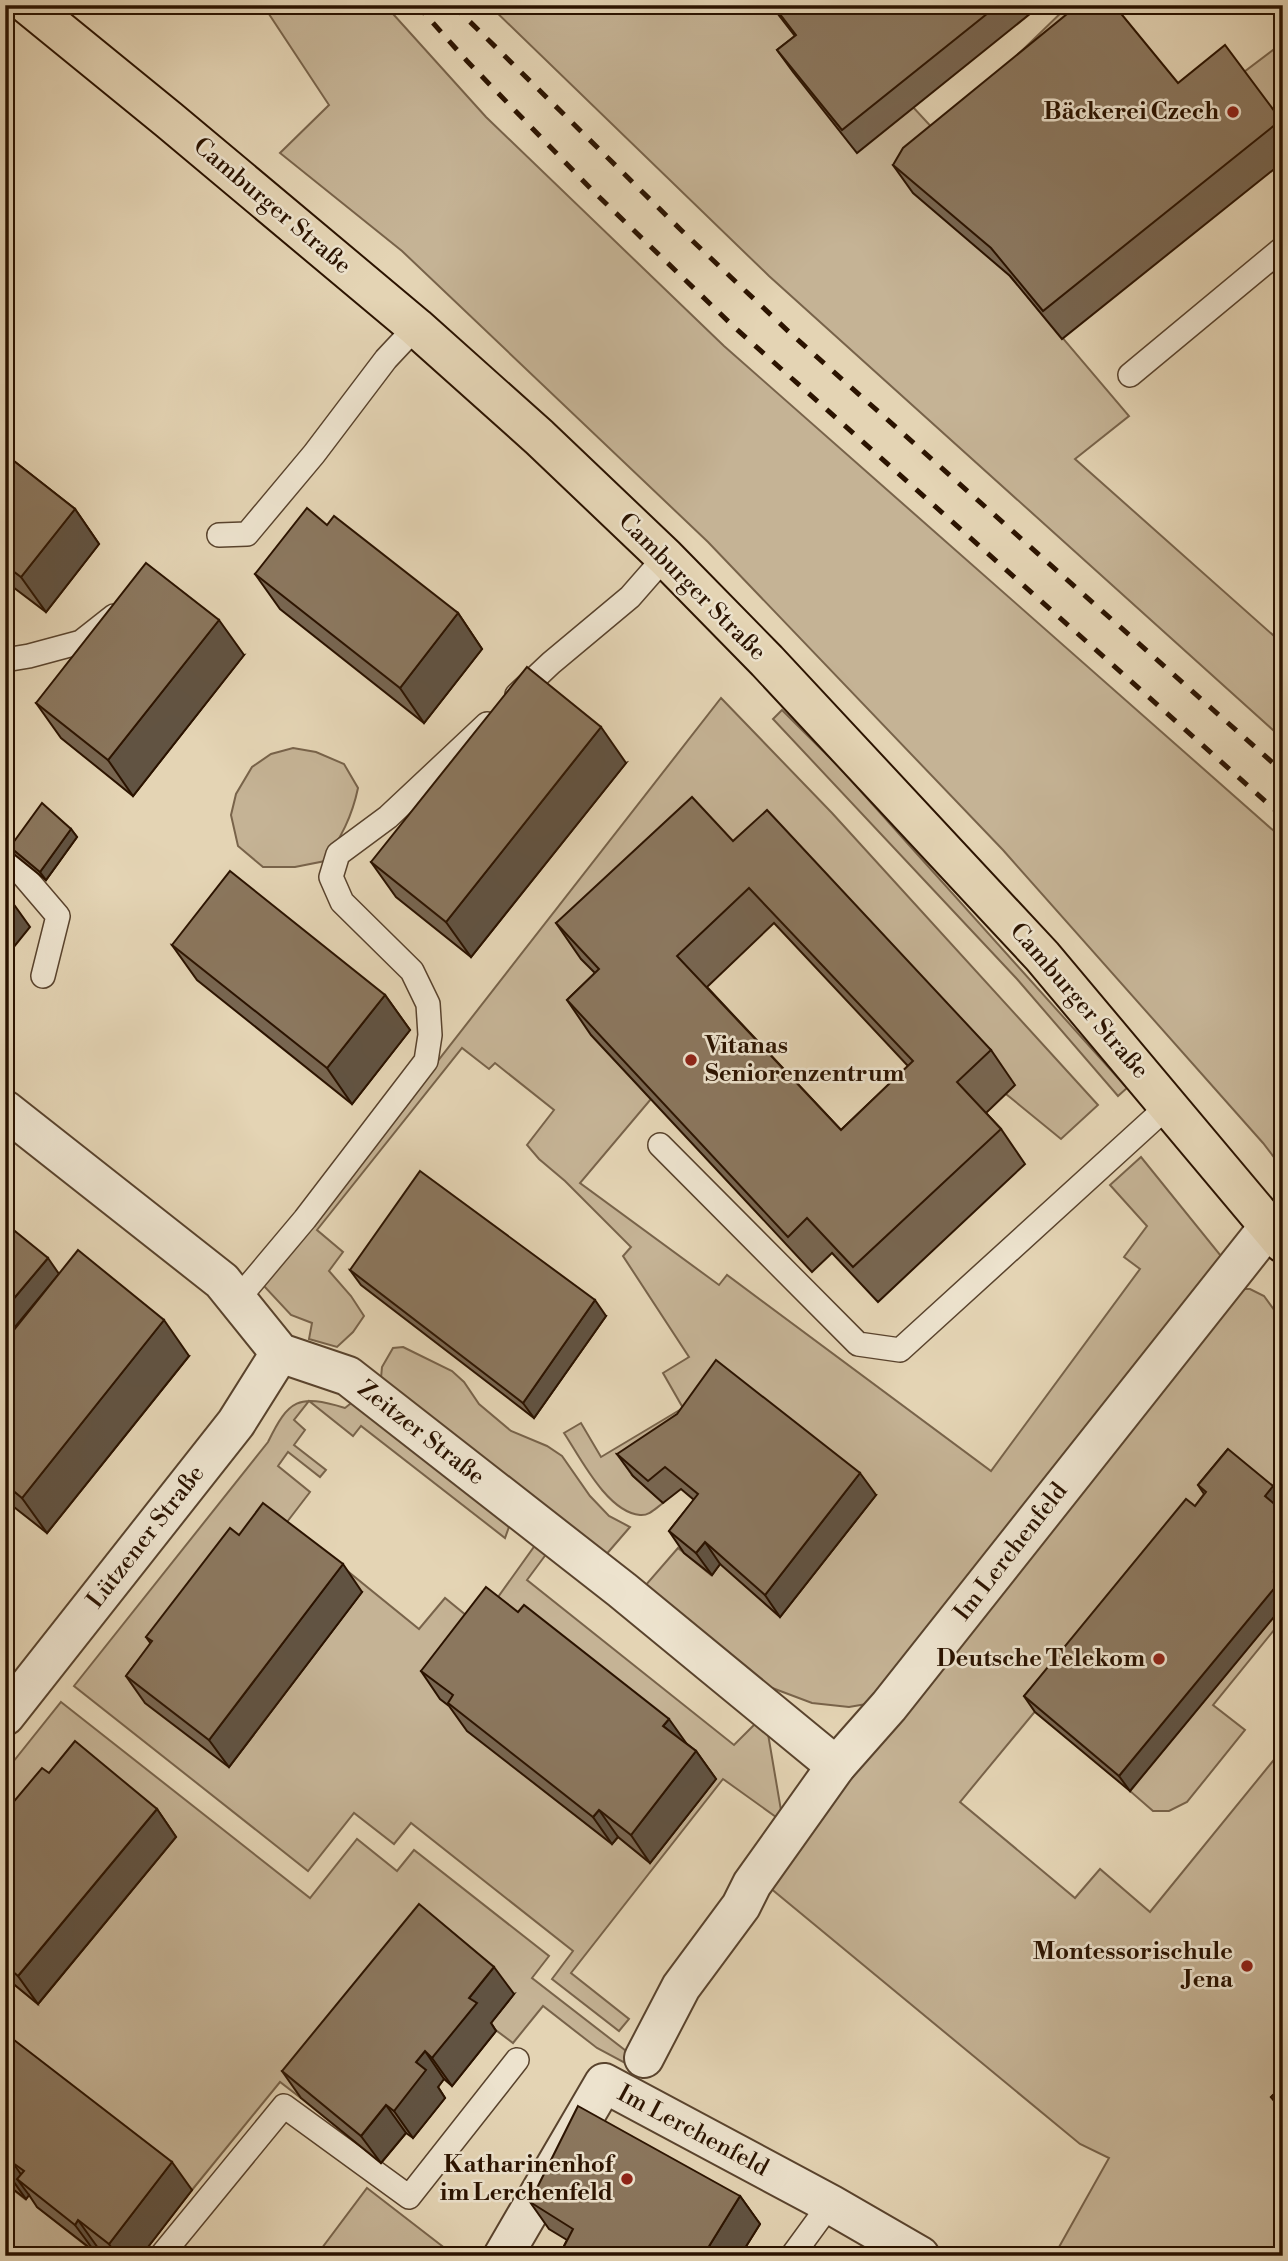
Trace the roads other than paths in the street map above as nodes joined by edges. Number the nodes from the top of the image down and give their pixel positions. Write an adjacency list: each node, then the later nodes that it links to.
1 (28, 5): 3 (main road, Camburger Straße)
2 (1283, 248): 4 (lane)
3 (416, 327): 5 (lane); 6 (main road, Camburger Straße)
4 (1130, 375)
5 (219, 535)
6 (665, 557): 11 (main road, Camburger Straße); 15 (lane)
7 (135, 600): 8 (lane)
8 (5, 660)
9 (5, 854): 10 (lane)
10 (43, 976)
11 (1168, 1105): 13 (lane); 14 (main road, Camburger Straße)
12 (5, 1110): 15 (street)
13 (660, 1145)
14 (1276, 1234): 18 (street, Im Lerchenfeld)
15 (237, 1300): 16 (street)
16 (280, 1353): 17 (street, Lützener Straße); 18 (street, Zeitzer Straße)
17 (5, 1716)
18 (836, 1766): 19 (street, Im Lerchenfeld)
19 (644, 2058)
20 (517, 2060): 22 (lane)
21 (830, 2204): 23 (street, Im Lerchenfeld); 24 (lane); 25 (street, Im Lerchenfeld)
22 (161, 2256)
23 (503, 2256)
24 (792, 2256)
25 (920, 2256)

